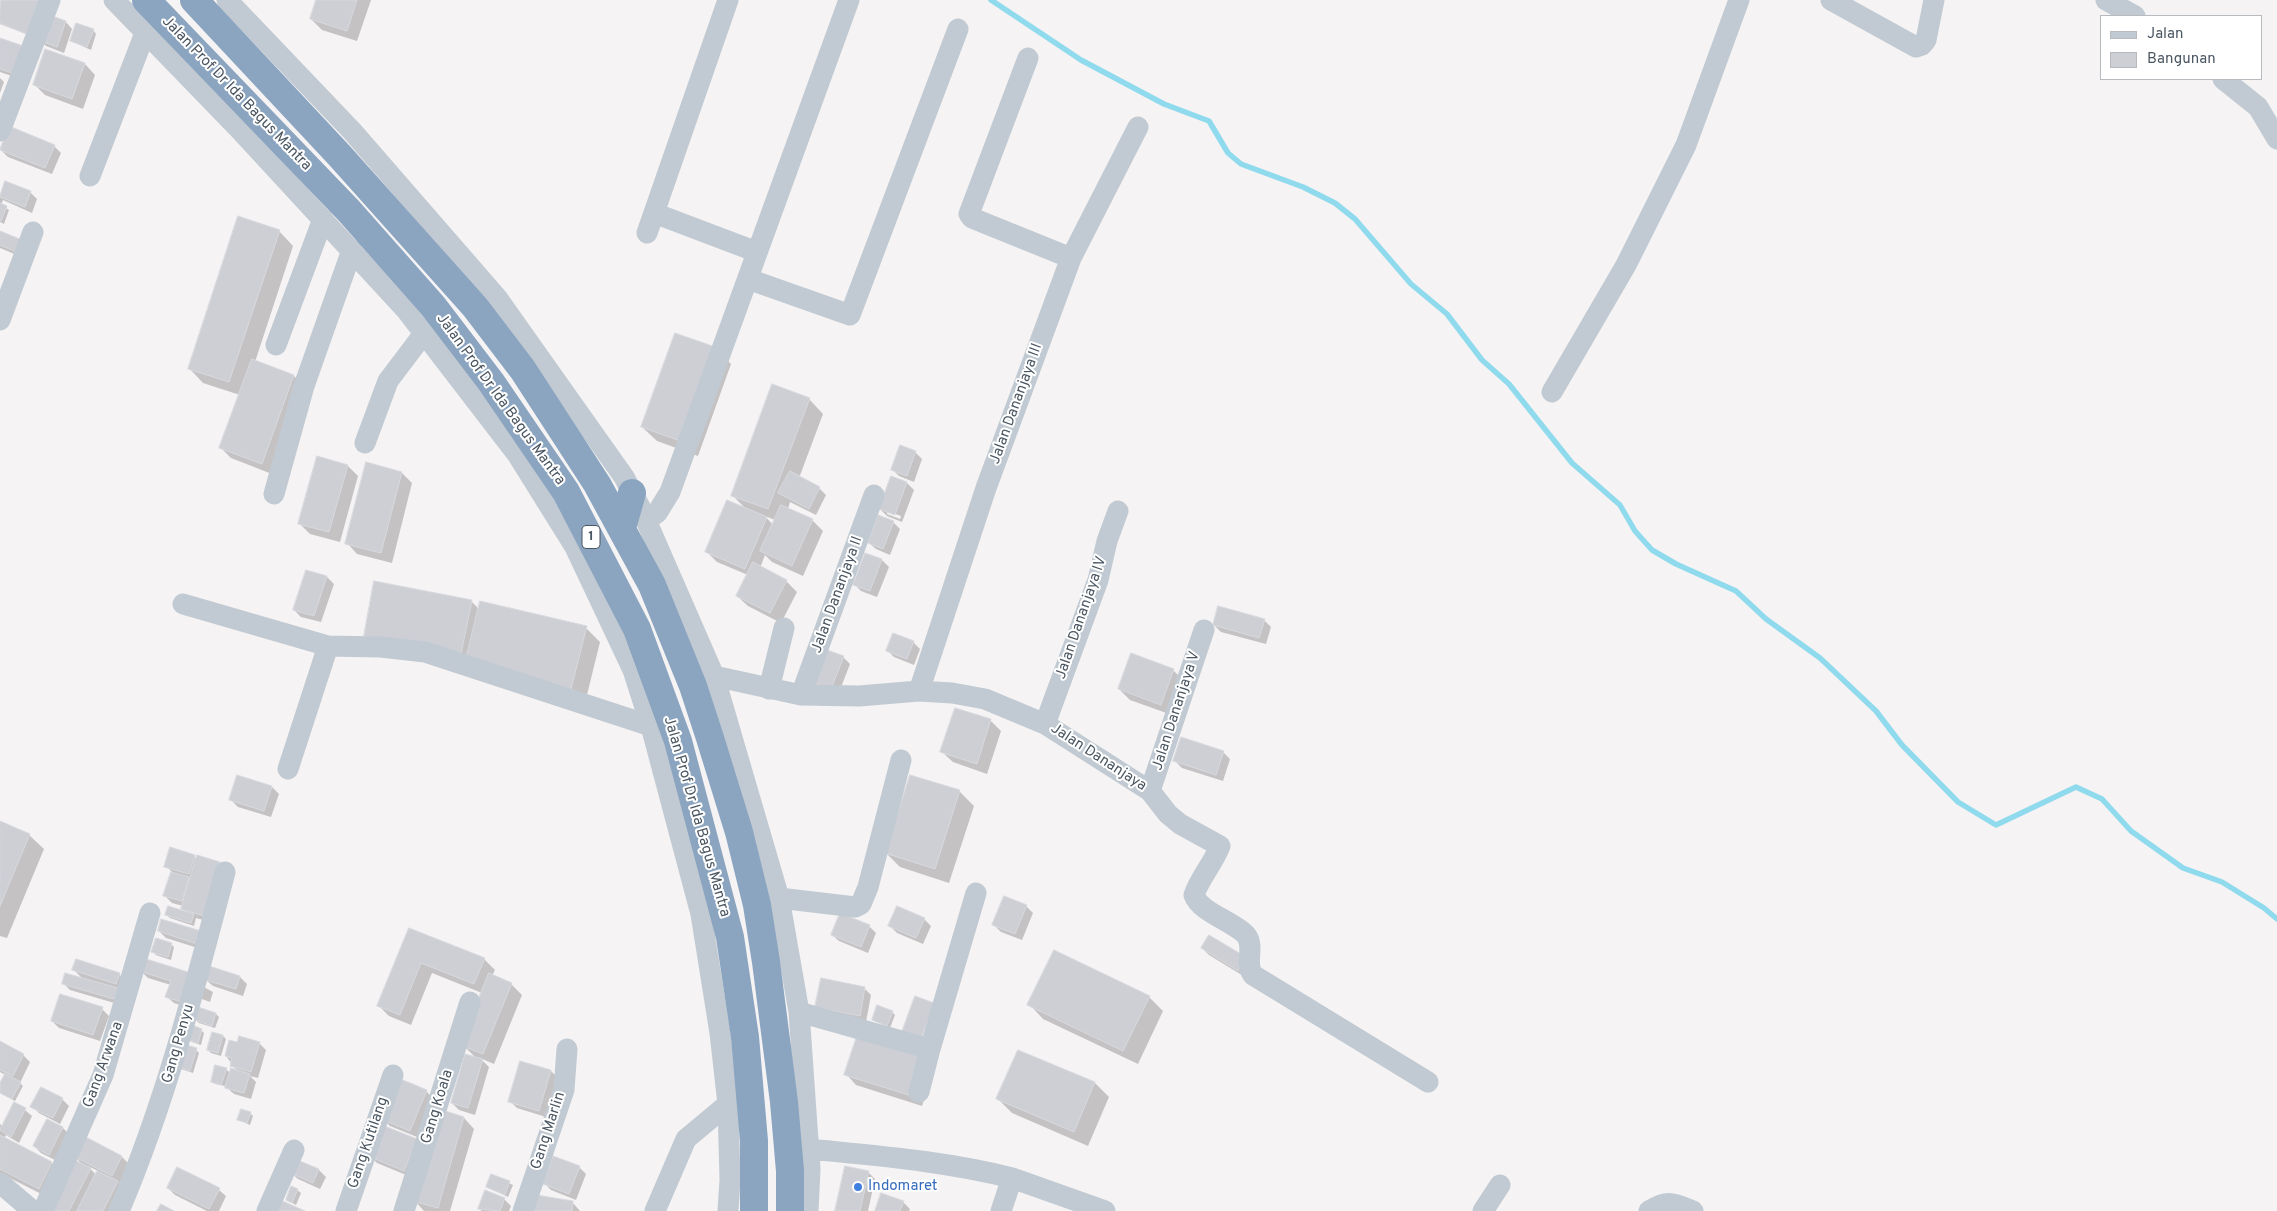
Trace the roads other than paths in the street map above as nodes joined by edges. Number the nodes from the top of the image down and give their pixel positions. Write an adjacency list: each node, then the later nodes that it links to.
1 (50, 0): 18 (street)
2 (114, 0): 14 (street)
3 (146, 0): 22 (highway, Jalan Prof Dr Ida Bagus Mantra / 1)
4 (194, 0): 21 (highway, Jalan Prof Dr Ida Bagus Mantra / 1)
5 (227, 0): 34 (street)
6 (728, 0): 26 (street)
7 (849, 0): 26 (street)
8 (1740, 0): 32 (street)
9 (1831, 0): 10 (street)
10 (1934, 0)
11 (2106, 0): 12 (street)
12 (2133, 15)
13 (958, 29): 28 (street)
14 (146, 33): 20 (street); 23 (street)
15 (1028, 58): 27 (street)
16 (2224, 80): 19 (street)
17 (1138, 127): 27 (street, Jalan Dananjaya III)
18 (0, 131)
19 (2277, 139)
20 (90, 176)
21 (372, 190): 22 (highway); 38 (highway, Jalan Prof Dr Ida Bagus Mantra / 1)
22 (349, 211): 39 (highway, Jalan Prof Dr Ida Bagus Mantra / 1)
23 (323, 219): 25 (street); 31 (street)
24 (34, 232): 29 (street)
25 (352, 250): 30 (street); 35 (street)
26 (758, 252): 28 (street)
27 (1071, 258): 46 (street, Jalan Dananjaya III)
28 (748, 279): 38 (street)
29 (0, 320)
30 (425, 332): 33 (street); 39 (street)
31 (276, 345)
32 (1552, 392)
33 (366, 443)
34 (632, 493): 38 (highway)
35 (274, 494)
36 (874, 495): 47 (street, Jalan Dananjaya II)
37 (1118, 511): 48 (street, Jalan Dananjaya IV)
38 (634, 524): 44 (street); 81 (highway, Jalan Prof Dr Ida Bagus Mantra / 1)
39 (583, 542): 49 (street); 57 (highway, Jalan Prof Dr Ida Bagus Mantra / 1)
40 (183, 604): 43 (street)
41 (784, 628): 45 (street)
42 (1204, 630): 52 (street, Jalan Dananjaya V)
43 (328, 646): 49 (street); 51 (street)
44 (714, 676): 45 (street, Jalan Dananjaya); 55 (street)
45 (769, 689): 47 (street, Jalan Dananjaya)
46 (919, 692): 47 (street, Jalan Dananjaya); 48 (street, Jalan Dananjaya)
47 (801, 695)
48 (1044, 724): 52 (street, Jalan Dananjaya)
49 (651, 726): 57 (street)
50 (900, 760): 55 (street)
51 (288, 769)
52 (1150, 791): 63 (street, Jalan Dananjaya)
53 (226, 872): 73 (street, Gang Penyu)
54 (976, 893): 61 (street)
55 (779, 898): 59 (street)
56 (150, 913): 72 (street, Gang Arwana)
57 (727, 999): 65 (street); 80 (highway, Jalan Prof Dr Ida Bagus Mantra / 1)
58 (470, 1002): 76 (street, Gang Koala)
59 (799, 1012): 61 (street); 66 (street)
60 (567, 1049): 77 (street, Gang Marlin)
61 (930, 1049): 64 (street)
62 (393, 1075): 75 (street, Gang Kutilang)
63 (1428, 1082)
64 (919, 1092)
65 (728, 1104): 78 (street); 79 (street)
66 (809, 1148): 68 (street); 82 (street)
67 (294, 1150): 74 (street)
68 (1012, 1178): 83 (street); 84 (street)
69 (0, 1183): 71 (street)
70 (1500, 1185): 85 (street)
71 (33, 1211)
72 (43, 1211)
73 (119, 1211)
74 (267, 1211)
75 (346, 1211)
76 (404, 1211)
77 (523, 1211)
78 (655, 1211)
79 (728, 1211)
80 (754, 1211)
81 (790, 1211)
82 (808, 1211)
83 (1000, 1211)
84 (1105, 1211)
85 (1483, 1211)
86 (1649, 1211): 87 (street)
87 (1693, 1211)

